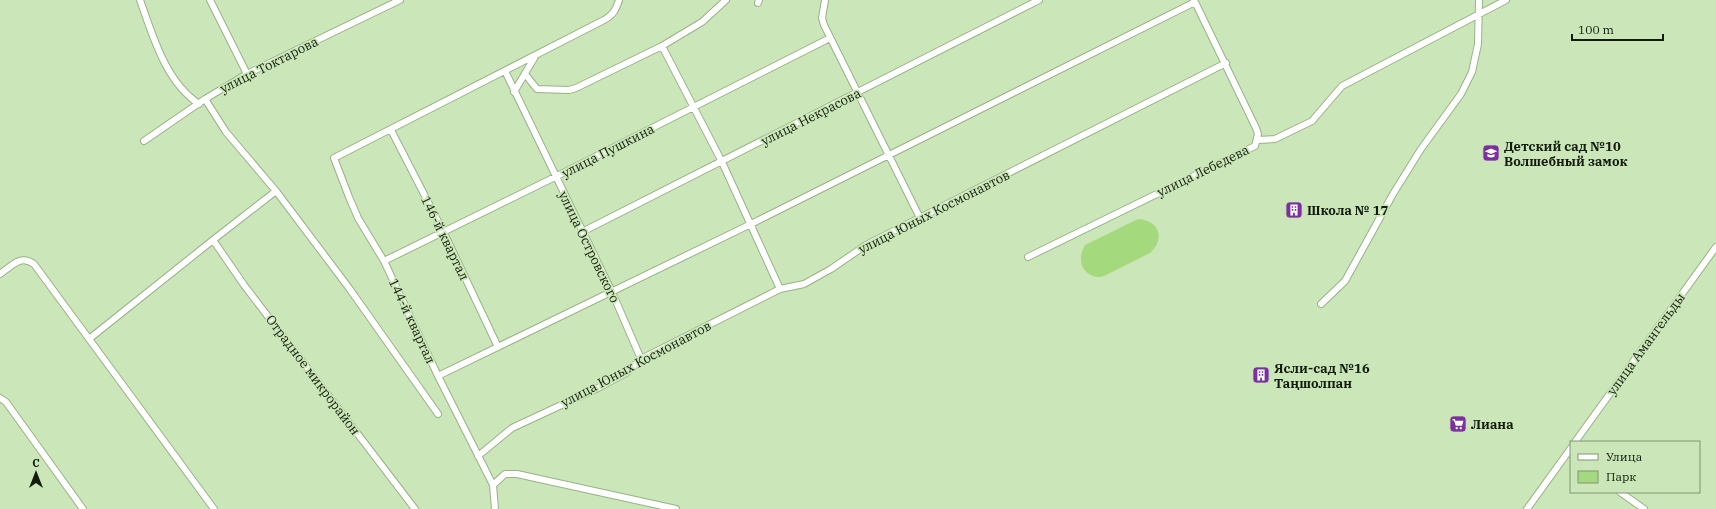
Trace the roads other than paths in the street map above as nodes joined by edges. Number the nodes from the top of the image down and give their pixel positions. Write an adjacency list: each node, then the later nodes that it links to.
1 (140, 0): 22 (street)
2 (210, 0): 17 (street)
3 (400, 0): 17 (street, улица Токтарова)
4 (619, 0): 14 (street)
5 (726, 0): 13 (street)
6 (825, 0): 12 (street)
7 (1039, 0): 20 (street, улица Некрасова)
8 (1479, 0): 11 (street)
9 (1506, 0): 11 (street)
10 (1194, 1): 15 (street, улица Лебедева); 27 (street)
11 (1478, 14): 25 (street); 42 (street)
12 (830, 38): 20 (street); 23 (street, улица Пушкина)
13 (662, 46): 18 (street); 23 (street)
14 (536, 55): 16 (street); 18 (street)
15 (1226, 63): 25 (street, улица Лебедева); 31 (street, улица Юных Космонавтов)
16 (505, 71): 19 (street, улица Островского); 24 (street)
17 (247, 74): 21 (street, улица Токтарова)
18 (524, 74): 19 (street)
19 (514, 92): 29 (street, улица Островского)
20 (859, 93): 27 (street); 28 (street, улица Некрасова)
21 (205, 99): 22 (street, улица Токтарова); 30 (street)
22 (199, 104): 26 (street, улица Токтарова)
23 (693, 107): 28 (street); 29 (street, улица Пушкина)
24 (391, 130): 34 (street, 146-й квартал); 38 (street, 144-й квартал)
25 (1257, 140): 37 (street, улица Лебедева)
26 (144, 141)
27 (889, 154): 31 (street); 32 (street)
28 (722, 162): 32 (street); 33 (street, улица Некрасова)
29 (555, 178): 33 (street, улица Островского); 34 (street, улица Пушкина)
30 (276, 191): 35 (street); 48 (street)
31 (920, 218): 40 (street, улица Юных Космонавтов)
32 (751, 224): 40 (street); 41 (street)
33 (582, 232): 41 (street, улица Островского)
34 (444, 233): 38 (street, улица Пушкина); 44 (street, 146-й квартал)
35 (213, 240): 43 (street); 56 (street, Отрадное микрорайон)
36 (1716, 247): 49 (street, улица Амангельды)
37 (1028, 257)
38 (384, 261): 46 (street, 144-й квартал)
39 (0, 274): 43 (street)
40 (780, 289): 45 (street, улица Юных Космонавтов)
41 (612, 292): 44 (street); 45 (street, улица Островского)
42 (1321, 304)
43 (89, 339): 55 (street)
44 (498, 347): 46 (street)
45 (641, 359): 50 (street, улица Юных Космонавтов)
46 (438, 376): 50 (street, 144-й квартал)
47 (0, 398): 54 (street)
48 (438, 414)
49 (1576, 441)
50 (478, 456): 52 (street, 144-й квартал)
51 (1569, 456): 59 (street)
52 (493, 485): 57 (street); 58 (street)
53 (1621, 493): 60 (street)
54 (83, 509)
55 (214, 509)
56 (414, 509)
57 (495, 509)
58 (676, 509)
59 (1527, 509)
60 (1644, 509)

